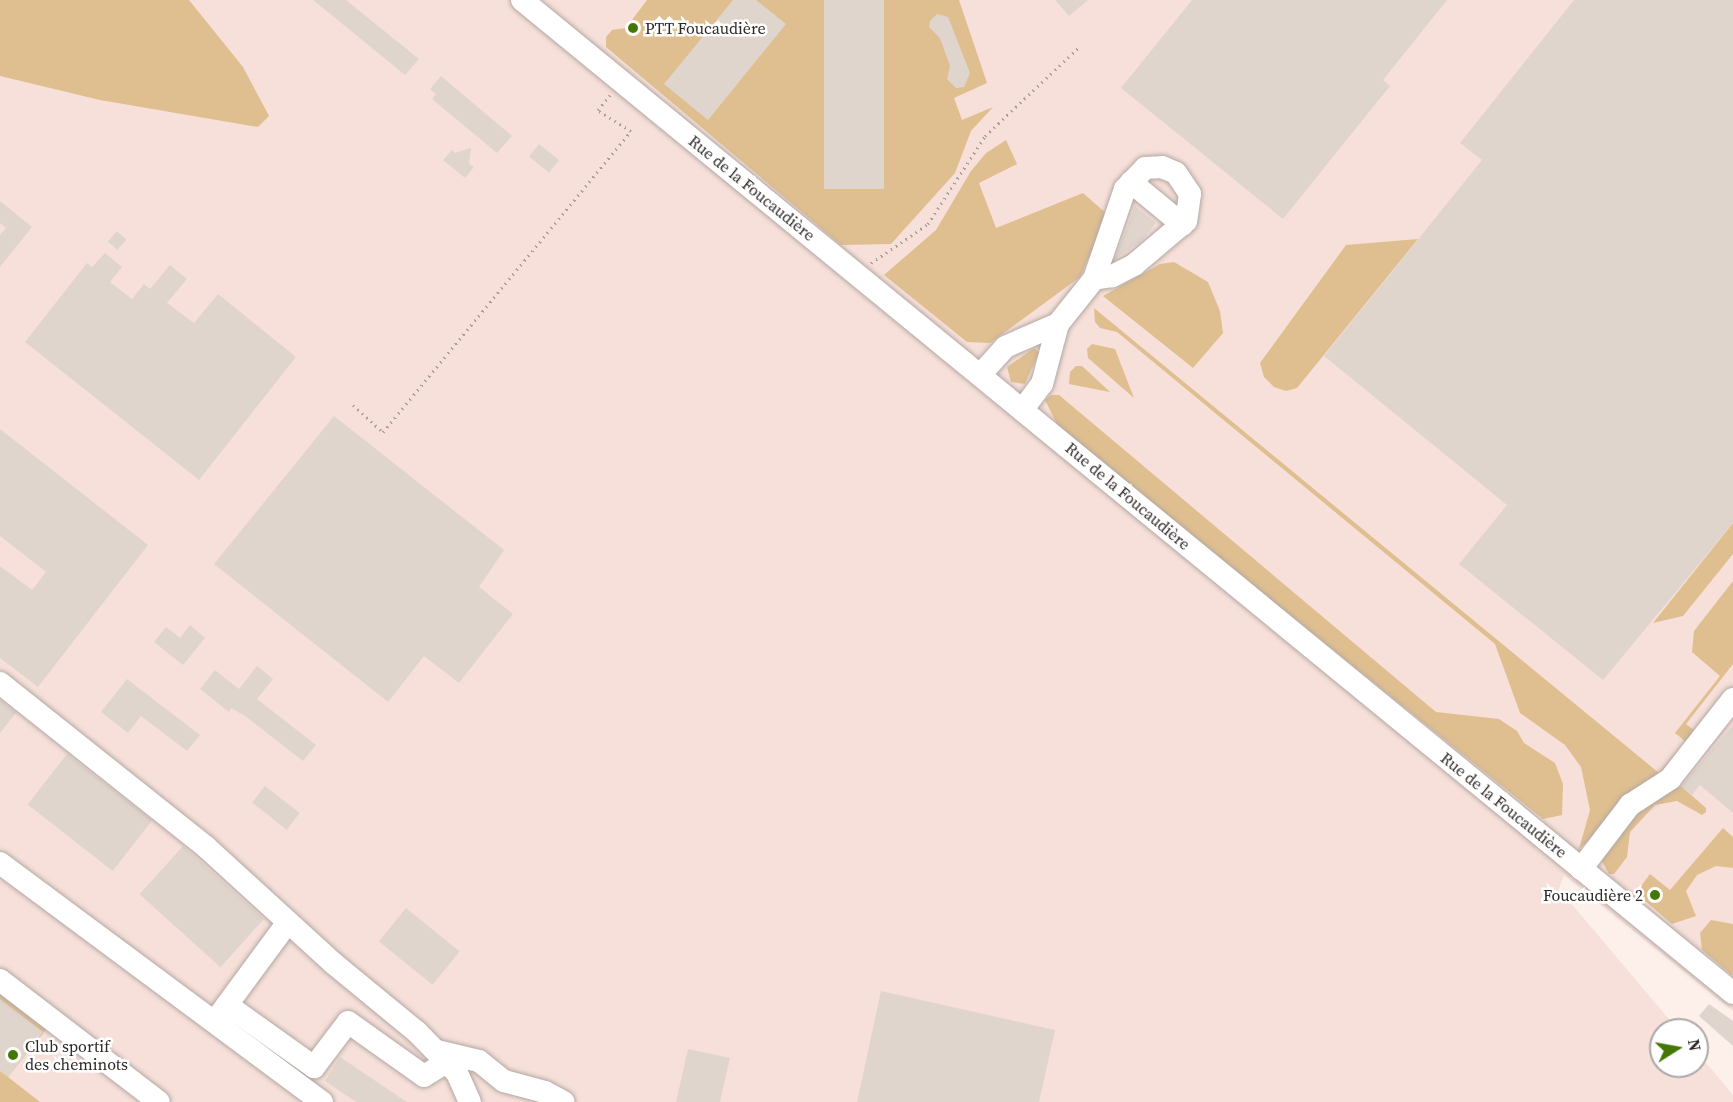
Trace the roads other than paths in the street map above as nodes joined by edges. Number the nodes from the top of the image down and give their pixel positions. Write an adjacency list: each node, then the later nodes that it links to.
1 (522, 0): 6 (street, Rue de la Foucaudière)
2 (1131, 182): 3 (street); 3 (street); 4 (street)
3 (1183, 225): 4 (street)
4 (1094, 279): 5 (street)
5 (1058, 324): 6 (street); 7 (street)
6 (981, 374): 7 (street, Rue de la Foucaudière)
7 (1023, 409): 11 (street, Rue de la Foucaudière)
8 (0, 683): 12 (street)
9 (1733, 699): 11 (street)
10 (0, 863): 15 (street)
11 (1581, 868): 14 (street, Rue de la Foucaudière)
12 (288, 922): 15 (street); 16 (street)
13 (0, 980): 18 (street)
14 (1733, 993)
15 (221, 1014): 16 (street); 19 (street)
16 (441, 1056): 17 (street); 20 (street)
17 (503, 1092): 21 (street)
18 (159, 1102)
19 (322, 1102)
20 (470, 1102)
21 (564, 1102)

